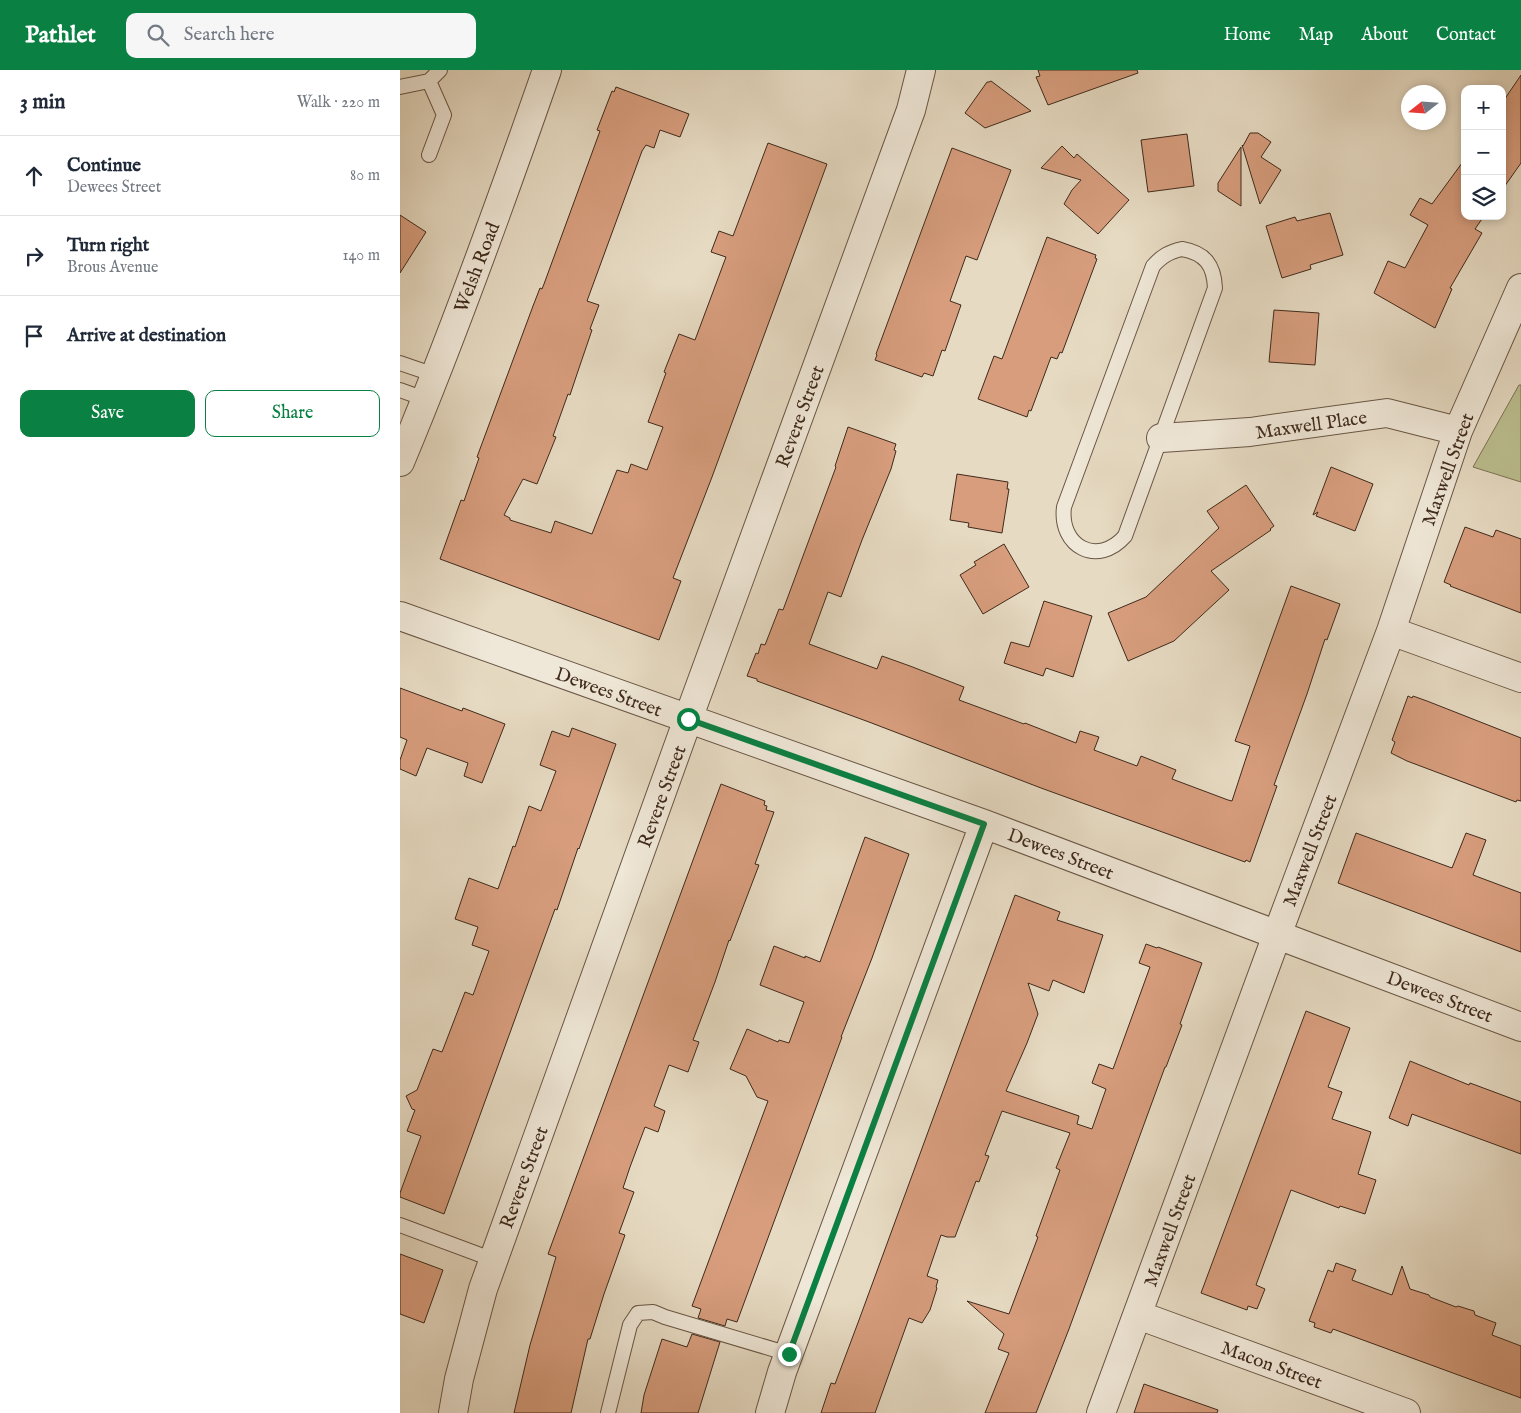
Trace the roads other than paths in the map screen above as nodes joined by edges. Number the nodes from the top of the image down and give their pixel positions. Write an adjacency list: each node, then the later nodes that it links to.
1 (440, 70): 4 (lane)
2 (547, 70): 9 (street, Welsh Road)
3 (921, 70): 17 (street, Revere Street)
4 (429, 81): 5 (lane); 6 (lane)
5 (400, 87)
6 (429, 155)
7 (1521, 288): 11 (street, Maxwell Street)
8 (400, 363): 9 (lane)
9 (430, 387): 10 (lane); 13 (street, Welsh Road)
10 (400, 390)
11 (1458, 431): 12 (street, Maxwell Place); 15 (street, Maxwell Street)
12 (1161, 438): 12 (lane)
13 (400, 462)
14 (400, 616): 17 (street, Dewees Street)
15 (1391, 631): 16 (street); 19 (street, Maxwell Street)
16 (1521, 678)
17 (688, 719): 18 (street, Dewees Street); 22 (street, Revere Street)
18 (984, 824): 19 (street, Dewees Street); 24 (street)
19 (1277, 935): 20 (street, Dewees Street); 23 (street, Maxwell Street)
20 (1521, 1027)
21 (400, 1225): 22 (lane)
22 (494, 1260): 25 (street, Revere Street)
23 (1138, 1315): 28 (street, Maxwell Street); 29 (street, Macon Street)
24 (789, 1354): 26 (lane); 27 (street)
25 (453, 1413)
26 (608, 1413)
27 (770, 1413)
28 (1101, 1413)
29 (1406, 1413)

